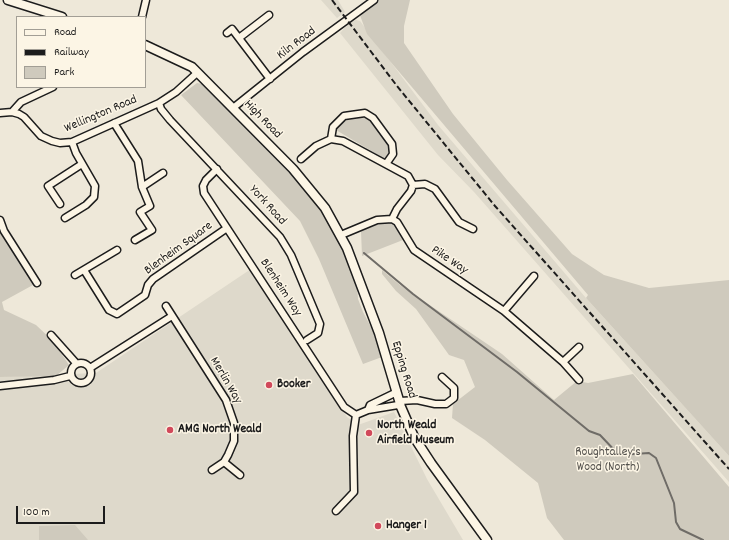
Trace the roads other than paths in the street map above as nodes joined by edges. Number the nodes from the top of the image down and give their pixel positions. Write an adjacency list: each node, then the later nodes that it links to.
1 (8, 0): 5 (main road)
2 (146, 0): 6 (street)
3 (374, 0): 11 (street, Kiln Road)
4 (269, 15): 8 (street)
5 (59, 16)
6 (142, 16)
7 (226, 33): 8 (street)
8 (239, 38): 11 (street)
9 (146, 45): 10 (main road, High Road)
10 (197, 73): 13 (street, Wellington Road); 14 (main road, High Road)
11 (270, 79): 14 (street, Kiln Road)
12 (52, 88): 15 (street)
13 (159, 103): 17 (street, Wellington Road); 23 (street, York Road)
14 (233, 108): 33 (main road, High Road)
15 (12, 112): 16 (street); 19 (street, Wellington Road)
16 (0, 113)
17 (114, 123): 19 (street, Wellington Road); 26 (street)
18 (331, 139): 20 (street); 22 (street); 22 (street)
19 (72, 142): 21 (street)
20 (300, 159)
21 (82, 164): 27 (street); 28 (street)
22 (386, 164): 25 (street)
23 (217, 169): 31 (street, Blenheim Way); 44 (street, York Road)
24 (163, 173): 26 (street)
25 (413, 185): 29 (street); 32 (street)
26 (142, 187): 34 (street)
27 (60, 204)
28 (65, 218)
29 (392, 219): 33 (street); 41 (street, Pike Way)
30 (0, 220): 39 (street)
31 (227, 228): 36 (street, Blenheim Square); 56 (street, Blenheim Way)
32 (472, 228)
33 (341, 235): 53 (main road, Epping Road)
34 (136, 240)
35 (117, 250): 36 (street)
36 (84, 270): 37 (street)
37 (75, 275)
38 (534, 276): 41 (street)
39 (37, 283)
40 (166, 306): 42 (street, Merlin Way)
41 (504, 311): 46 (street, Pike Way)
42 (172, 316): 48 (street); 57 (street, Merlin Way)
43 (51, 335): 47 (street)
44 (307, 340)
45 (580, 347): 46 (street)
46 (563, 362): 51 (street, Pike Way)
47 (76, 364): 48 (street); 49 (street)
48 (90, 368): 49 (street)
49 (70, 376): 52 (street)
50 (442, 377): 54 (street)
51 (579, 380)
52 (0, 386)
53 (397, 392): 54 (main road, Epping Road); 55 (street)
54 (401, 404): 55 (street); 61 (main road, Epping Road)
55 (368, 410): 56 (street)
56 (356, 415): 60 (street)
57 (224, 462): 58 (street); 59 (street)
58 (212, 470)
59 (240, 475)
60 (336, 511)
61 (488, 540)

